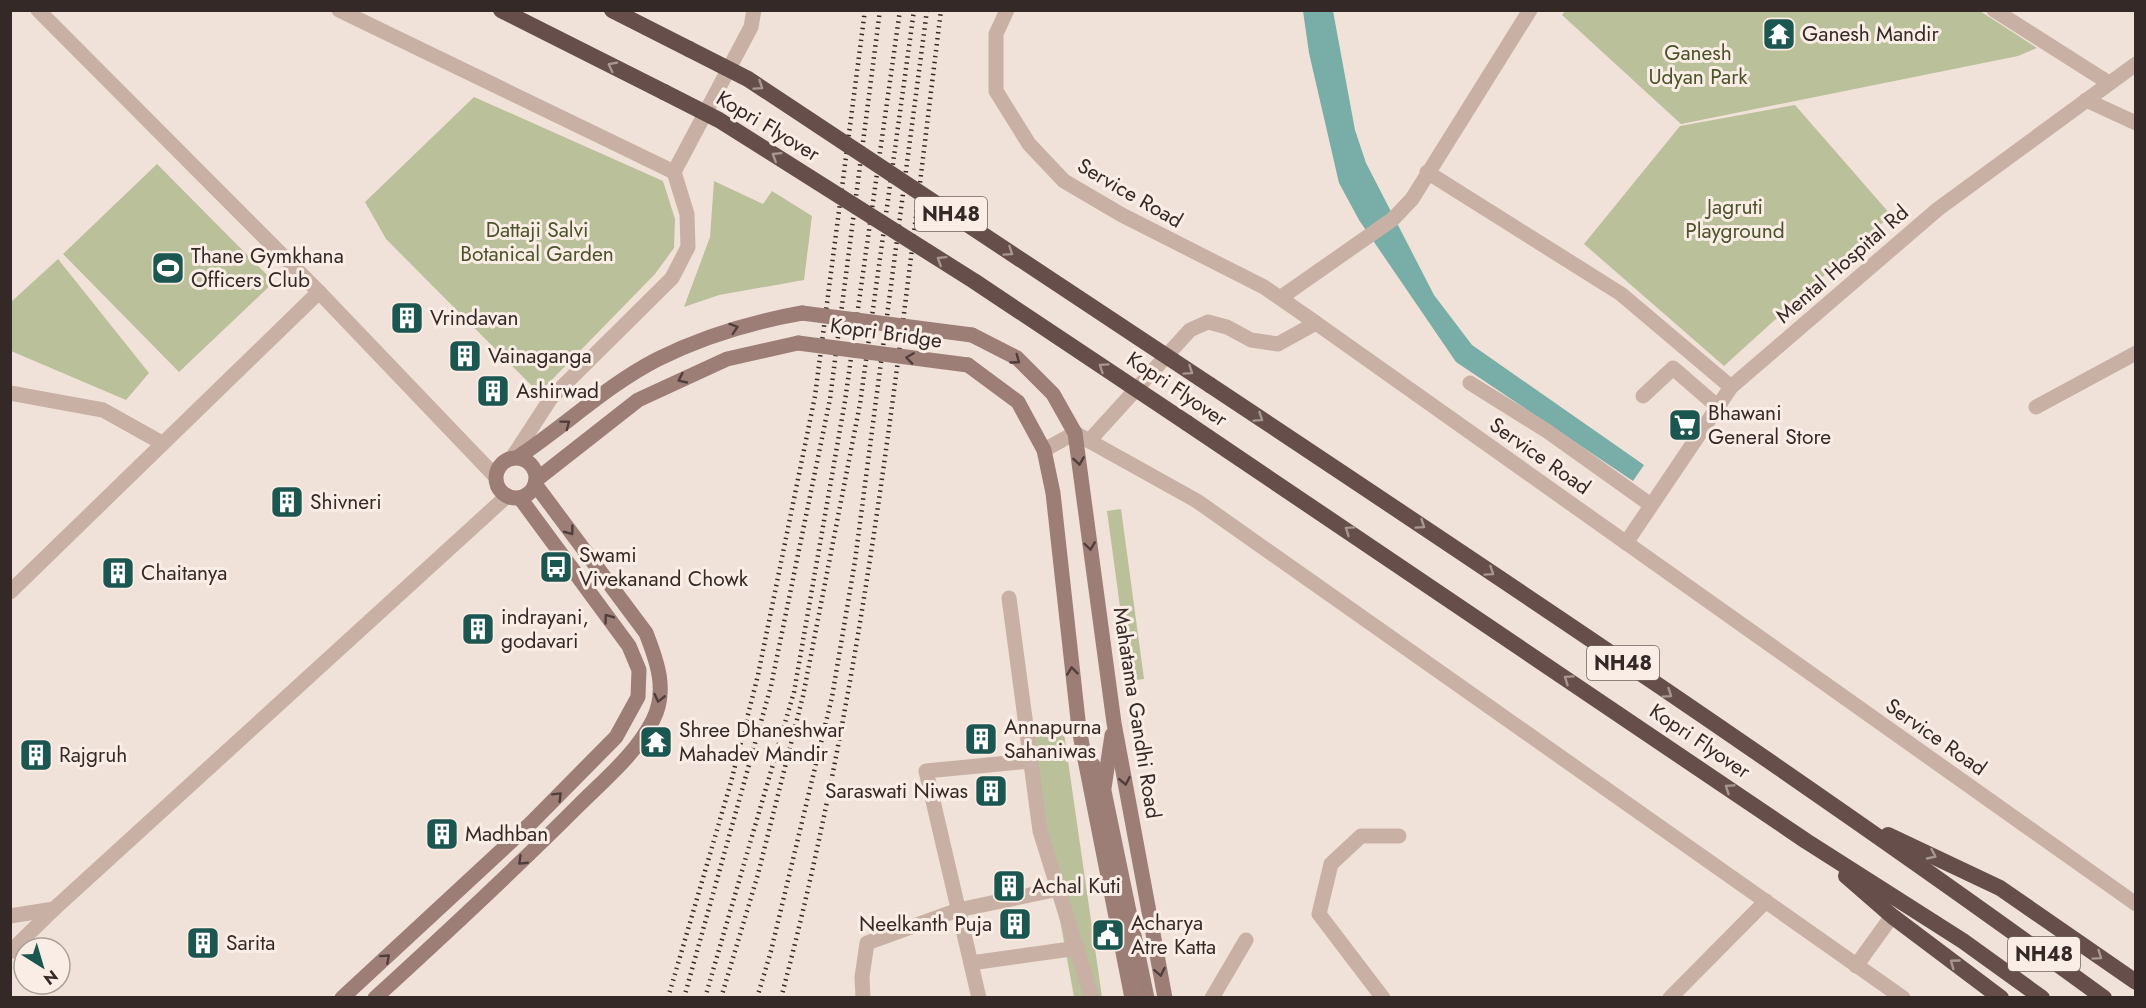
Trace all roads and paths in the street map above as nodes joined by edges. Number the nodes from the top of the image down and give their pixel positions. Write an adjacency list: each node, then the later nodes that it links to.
1 (38, 10): 15 (street)
2 (339, 10): 13 (street)
3 (501, 10): 49 (highway, Kopri Flyover / NH48, one-way to 3, bridge)
4 (612, 10): 45 (highway, Kopri Flyover / NH48, one-way to 45, bridge)
5 (754, 10): 13 (street)
6 (1007, 10): 16 (street, Service Road)
7 (1530, 10): 14 (street)
8 (1994, 10): 10 (street)
9 (2136, 64): 10 (street, Mental Hospital Rd)
10 (2109, 84): 11 (street, Mental Hospital Rd)
11 (2086, 100): 12 (street); 20 (street, Mental Hospital Rd)
12 (2136, 123)
13 (674, 172): 29 (street)
14 (1427, 172): 16 (street); 20 (street)
15 (319, 292): 27 (street); 30 (street)
16 (1280, 298): 17 (street, Service Road)
17 (1316, 323): 26 (street); 34 (street, Service Road)
18 (2136, 353): 23 (street)
19 (1470, 383): 33 (street)
20 (1731, 387): 24 (street, Mental Hospital Rd)
21 (10, 393): 27 (street)
22 (1643, 396): 24 (street)
23 (2036, 406)
24 (1718, 407): 33 (street, Mental Hospital Rd)
25 (1075, 433): 26 (street); 28 (street); 29 (main road, one-way to 25, bridge); 39 (main road, Mahatama Gandhi Road, one-way to 39)
26 (1089, 441): 51 (street)
27 (162, 443): 35 (street)
28 (1044, 450): 31 (main road, Kopri Bridge, one-way to 31, bridge); 40 (main road, one-way to 28)
29 (515, 458): 30 (main road); 31 (main road)
30 (495, 476): 32 (main road)
31 (536, 482): 32 (main road); 37 (main road, one-way to 37)
32 (513, 497): 38 (main road, one-way to 32); 53 (street)
33 (1651, 505): 34 (street, Mental Hospital Rd)
34 (1626, 543): 52 (street, Service Road)
35 (10, 592)
36 (1009, 598): 43 (street)
37 (646, 633): 38 (main road); 42 (main road, one-way to 42)
38 (629, 646): 41 (main road)
39 (1114, 723): 44 (main road); 72 (main road, Mahatama Gandhi Road, one-way to 72)
40 (1079, 729): 44 (main road); 70 (main road)
41 (616, 737): 42 (main road); 46 (main road, one-way to 41)
42 (630, 753): 48 (main road)
43 (1030, 760): 50 (street); 54 (street)
44 (1105, 799): 71 (main road)
45 (1841, 812): 64 (highway, one-way to 64); 79 (highway, NH48)
46 (531, 823): 48 (main road); 57 (main road)
47 (1399, 836): 74 (street)
48 (546, 838): 58 (main road, one-way to 58)
49 (1806, 841): 56 (highway); 78 (highway, NH48)
50 (1059, 889): 54 (street); 60 (street)
51 (1766, 901): 63 (street); 75 (street)
52 (2136, 904)
53 (54, 909): 55 (street); 61 (street)
54 (958, 910): 62 (street); 67 (street)
55 (10, 916)
56 (1892, 916): 63 (street); 77 (highway, one-way to 56)
57 (431, 918): 58 (main road); 65 (main road, one-way to 57)
58 (446, 934): 66 (main road)
59 (1246, 940): 73 (street)
60 (1078, 948): 62 (street); 69 (street)
61 (10, 952)
62 (971, 963): 68 (street)
63 (1857, 966): 76 (street)
64 (2136, 982)
65 (342, 998)
66 (375, 998)
67 (863, 998)
68 (979, 998)
69 (1092, 998)
70 (1132, 998)
71 (1147, 998)
72 (1165, 998)
73 (1212, 998)
74 (1383, 998)
75 (1670, 998)
76 (1903, 998)
77 (2001, 998)
78 (2042, 998)
79 (2104, 998)

